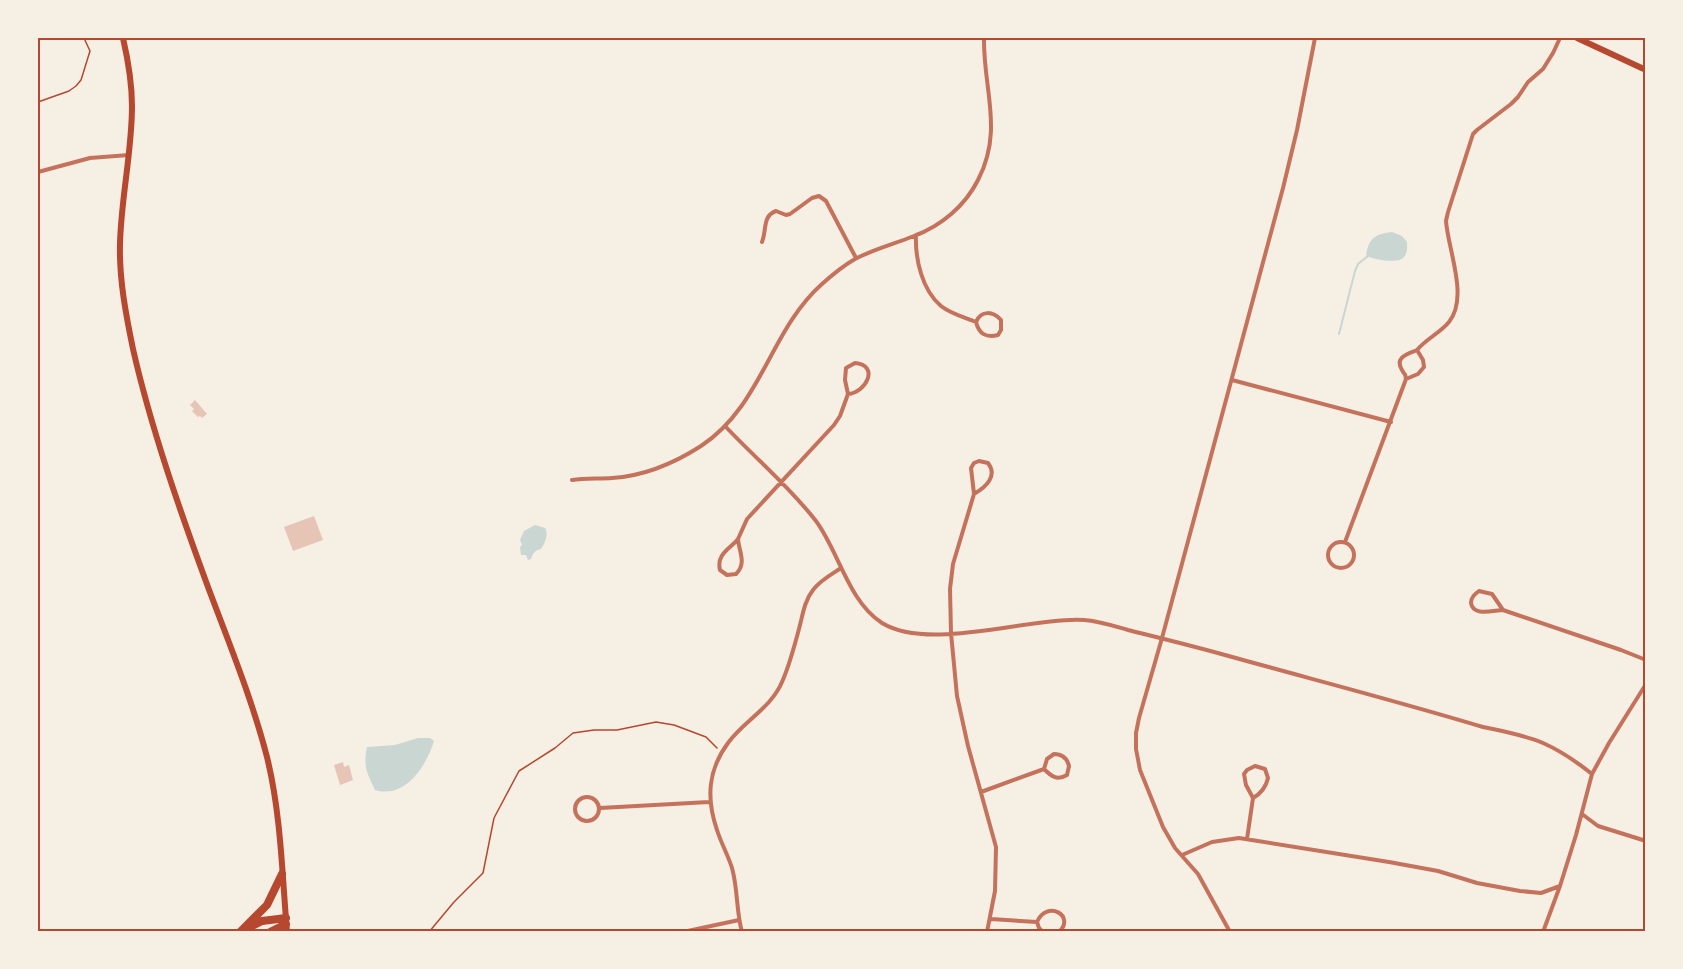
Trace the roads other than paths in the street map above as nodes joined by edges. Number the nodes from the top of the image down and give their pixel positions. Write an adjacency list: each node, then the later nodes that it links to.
1 (123, 38): 7 (main road)
2 (984, 38): 9 (street)
3 (1315, 38): 14 (street)
4 (1560, 38): 13 (street)
5 (1577, 38): 6 (main road)
6 (1646, 70)
7 (129, 155): 8 (street); 40 (main road)
8 (38, 172)
9 (916, 236): 11 (street); 12 (street)
10 (762, 242): 11 (street)
11 (856, 258): 18 (street)
12 (976, 322): 12 (street)
13 (1417, 350): 15 (street); 15 (street)
14 (1232, 380): 17 (street); 27 (street)
15 (1406, 380): 17 (street)
16 (848, 394): 16 (street); 20 (street)
17 (1391, 422): 23 (street)
18 (725, 426): 19 (street); 20 (street)
19 (572, 480)
20 (783, 482): 22 (street); 24 (street)
21 (974, 494): 21 (street); 26 (street)
22 (738, 539): 22 (street)
23 (1345, 542): 23 (street)
24 (841, 568): 26 (street); 34 (street)
25 (1503, 610): 25 (street); 28 (street)
26 (951, 633): 27 (street); 32 (street)
27 (1162, 638): 31 (street); 39 (street)
28 (1646, 660)
29 (1646, 684): 31 (street)
30 (1044, 769): 30 (street); 32 (street)
31 (1592, 774): 36 (street)
32 (981, 792): 42 (street)
33 (1253, 798): 33 (street); 37 (street)
34 (709, 802): 35 (street); 43 (street)
35 (600, 808): 35 (street)
36 (1582, 814): 38 (street); 41 (street)
37 (1247, 839): 39 (street); 41 (street)
38 (1646, 842)
39 (1182, 855): 53 (street)
40 (282, 874): 45 (main road); 46 (highway)
41 (1560, 886): 54 (street)
42 (991, 919): 44 (street); 50 (street)
43 (739, 920): 48 (street); 49 (street)
44 (1036, 922): 51 (street); 52 (street)
45 (287, 924): 46 (highway); 47 (highway)
46 (241, 932)
47 (270, 932)
48 (683, 932)
49 (742, 932)
50 (987, 932)
51 (1043, 932)
52 (1059, 932)
53 (1230, 932)
54 (1543, 932)

